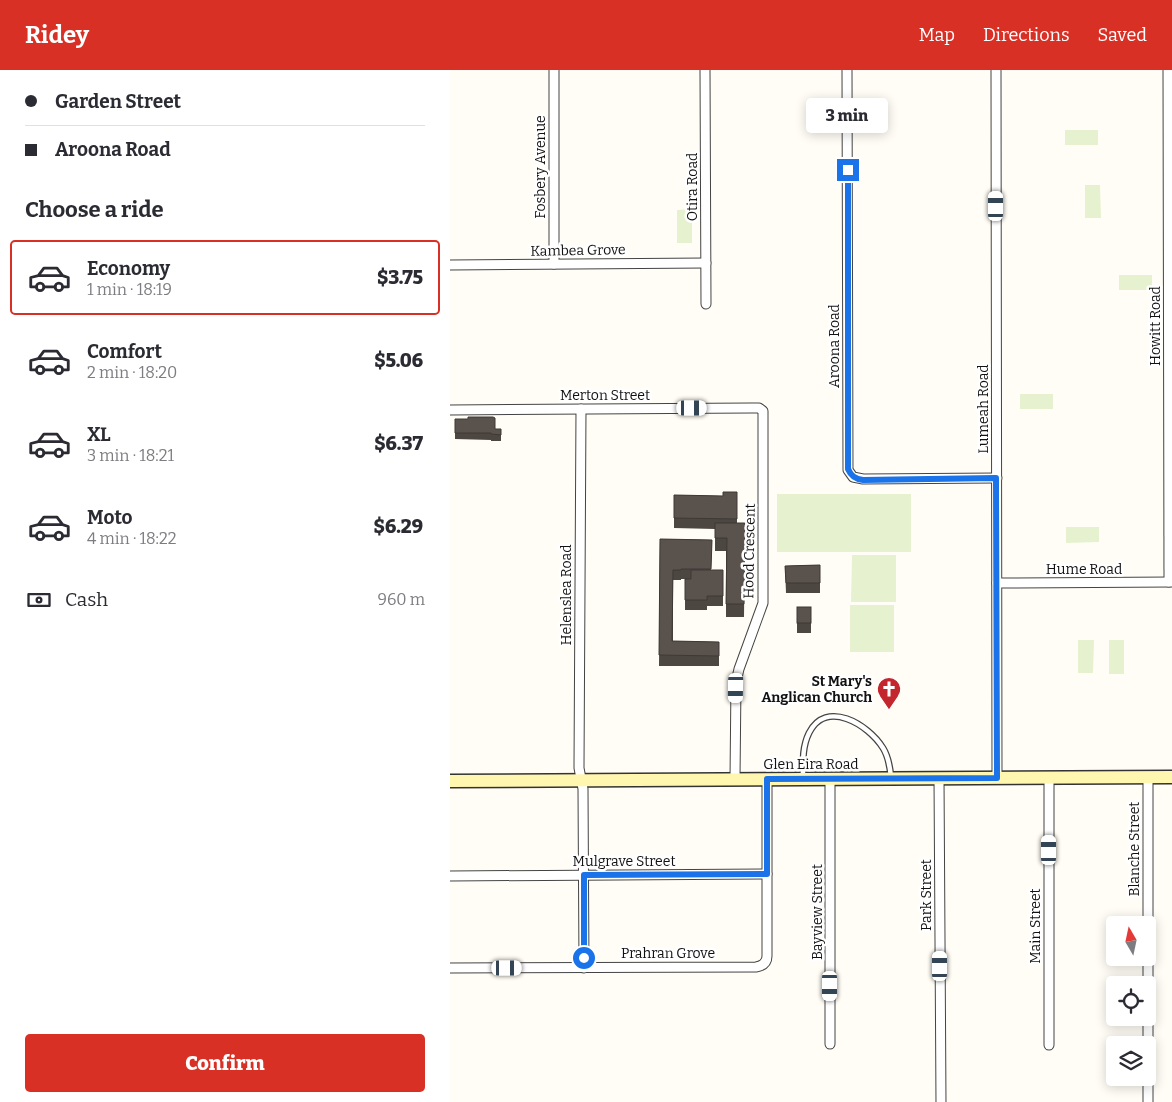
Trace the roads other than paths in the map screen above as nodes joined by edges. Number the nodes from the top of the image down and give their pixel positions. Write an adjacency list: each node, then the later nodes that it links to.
1 (554, 70): 8 (street, Fosbery Avenue)
2 (705, 70): 7 (street, Otira Road)
3 (847, 70): 14 (street, Aroona Road)
4 (996, 70): 14 (street, Lumeah Road)
5 (1168, 70): 6 (street, Howitt Road)
6 (1170, 251): 15 (street, Howitt Road)
7 (706, 263): 8 (street, Kambea Grove); 10 (street, Otira Road)
8 (554, 264): 9 (street, Kambea Grove)
9 (450, 265)
10 (706, 304)
11 (581, 409): 12 (street, Merton Street); 13 (street, Merton Street); 27 (street, Helenslea Road)
12 (761, 409): 23 (street, Hood Crescent)
13 (450, 410)
14 (996, 478): 16 (street, Lumeah Road)
15 (1171, 582): 16 (street, Hume Road)
16 (997, 583): 21 (street, Lumeah Road)
17 (1148, 777): 18 (main road, Glen Eira Road); 22 (main road, Glen Eira Road); 37 (street, Blanche Street)
18 (1172, 777)
19 (892, 778): 20 (main road, Glen Eira Road); 25 (lane); 26 (main road, Glen Eira Road)
20 (939, 778): 21 (main road, Glen Eira Road); 36 (street, Park Street)
21 (997, 778): 22 (main road, Glen Eira Road)
22 (1049, 778): 35 (street, Main Street)
23 (735, 779): 24 (main road, Glen Eira Road); 27 (main road, Glen Eira Road)
24 (767, 779): 25 (main road, Glen Eira Road); 29 (street)
25 (803, 779): 26 (main road, Glen Eira Road)
26 (830, 779): 34 (street, Bayview Street)
27 (581, 780): 28 (main road, Glen Eira Road); 30 (street, Helenslea Road)
28 (450, 781)
29 (767, 874): 30 (street, Mulgrave Street); 33 (street, Prahran Grove)
30 (584, 875): 31 (street, Mulgrave Street); 33 (street, Helenslea Road)
31 (450, 876)
32 (450, 968): 33 (street, Prahran Grove)
33 (584, 968)
34 (830, 1044)
35 (1049, 1045)
36 (941, 1102)
37 (1148, 1102)

